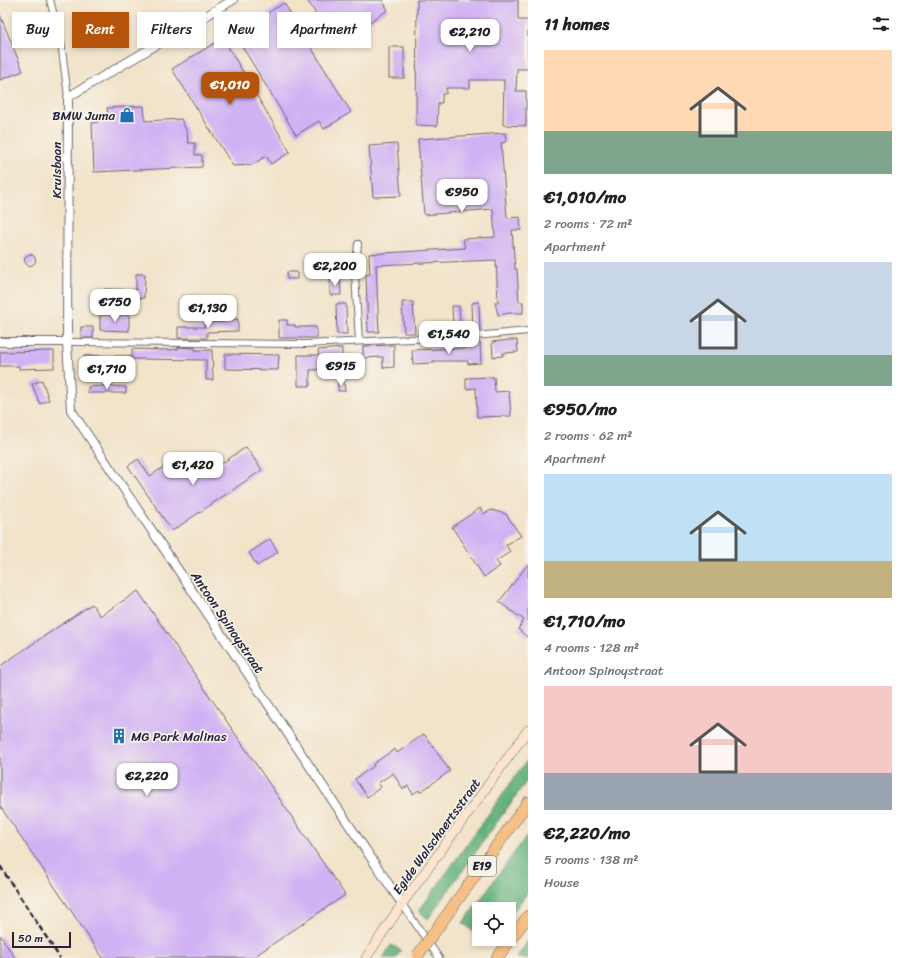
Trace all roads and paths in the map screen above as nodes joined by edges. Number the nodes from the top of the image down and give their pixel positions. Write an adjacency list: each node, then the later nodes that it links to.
1 (50, 0): 3 (street, Kruisbaan)
2 (233, 0): 3 (street)
3 (68, 97): 8 (street, Kruisbaan)
4 (358, 244): 6 (street)
5 (528, 331): 6 (street)
6 (360, 341): 8 (street)
7 (0, 342): 8 (street)
8 (67, 342): 11 (street, Antoon Spinoystraat)
9 (528, 730): 11 (main road, Egide Walschaertsstraat)
10 (528, 802): 13 (highway, E19, bridge)
11 (402, 904): 14 (main road, Egide Walschaertsstraat); 15 (street)
12 (528, 916): 16 (highway)
13 (417, 957)
14 (366, 958)
15 (439, 958)
16 (497, 958)

